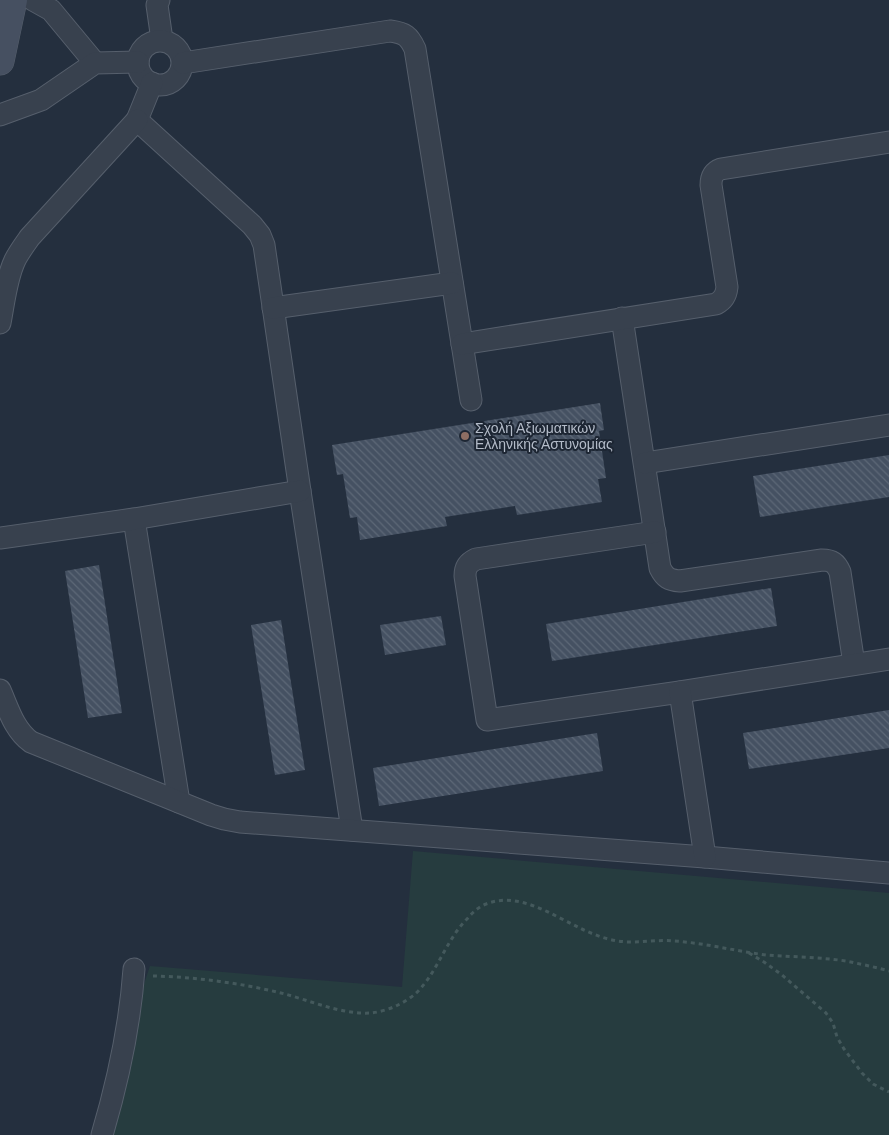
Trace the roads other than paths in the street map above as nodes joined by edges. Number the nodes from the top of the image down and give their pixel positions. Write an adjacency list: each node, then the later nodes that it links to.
1 (13, 0): 5 (main road)
2 (32, 0): 7 (street)
3 (159, 0): 4 (street)
4 (162, 40): 6 (street); 8 (street)
5 (0, 61)
6 (138, 62): 7 (street); 9 (street)
7 (95, 63): 10 (street)
8 (183, 63): 9 (street); 13 (street)
9 (152, 84): 11 (street)
10 (0, 115)
11 (136, 120): 14 (street); 16 (street)
12 (889, 142): 15 (street)
13 (452, 283): 14 (street); 17 (street)
14 (273, 308): 21 (street)
15 (622, 318): 17 (street); 20 (street)
16 (0, 323)
17 (462, 344): 18 (street)
18 (471, 400)
19 (889, 426): 20 (street)
20 (645, 463): 23 (street)
21 (300, 491): 22 (street); 30 (street)
22 (134, 519): 24 (street); 29 (street)
23 (655, 532): 26 (street); 28 (street)
24 (0, 538)
25 (889, 659): 26 (street)
26 (854, 664): 28 (street)
27 (0, 690): 29 (street)
28 (680, 692): 31 (street)
29 (180, 802): 30 (street)
30 (352, 830): 31 (street)
31 (705, 857): 32 (street)
32 (889, 873)
33 (133, 974): 34 (street)
34 (102, 1135)

